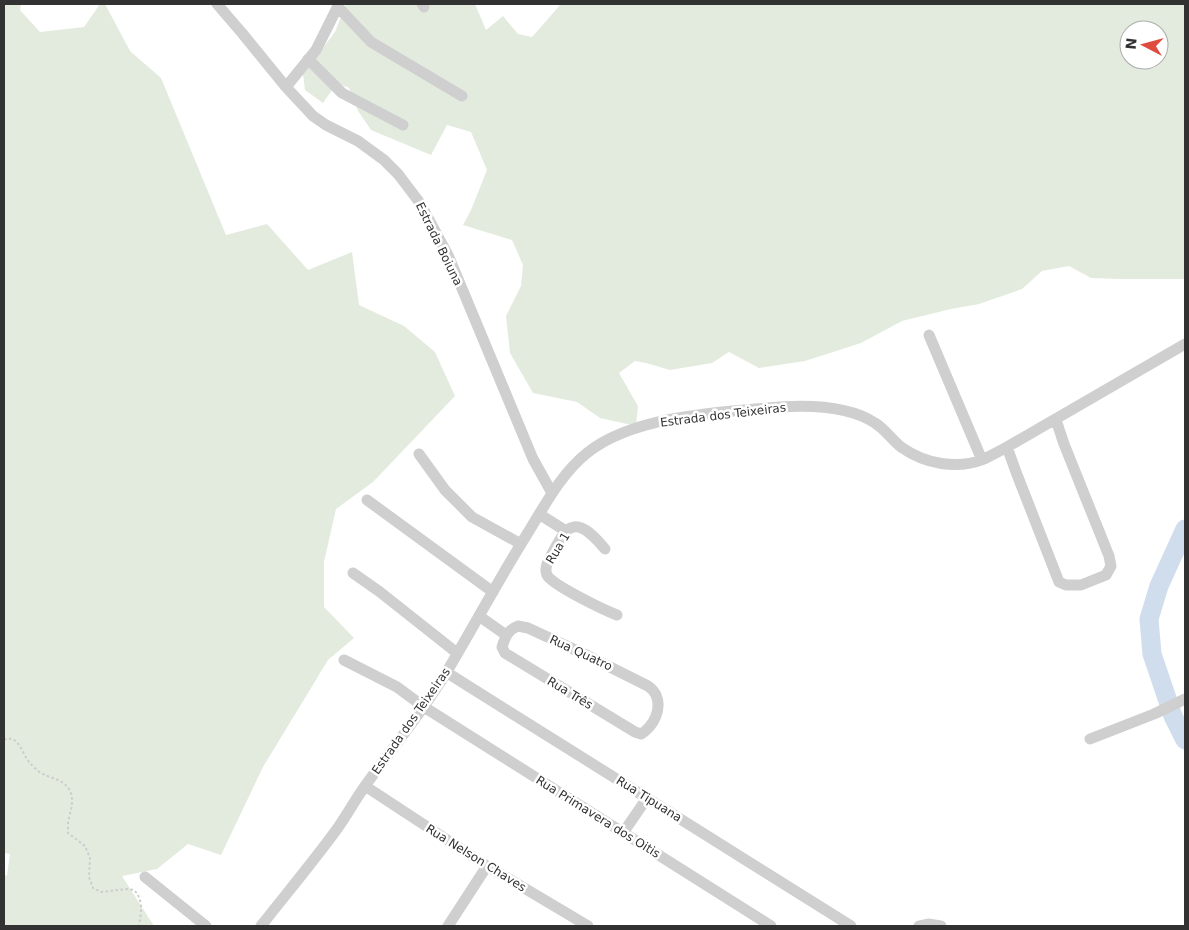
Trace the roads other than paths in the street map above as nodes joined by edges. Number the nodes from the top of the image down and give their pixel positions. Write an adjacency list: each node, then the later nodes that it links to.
1 (217, 4): 4 (street, Estrada Boiuna)
2 (338, 5): 3 (street); 5 (street)
3 (308, 59): 4 (street); 6 (street)
4 (286, 87): 13 (street, Estrada Boiuna)
5 (462, 96)
6 (403, 126)
7 (928, 334): 12 (street)
8 (1185, 344): 9 (street, Estrada dos Teixeiras)
9 (1056, 420): 10 (street, Estrada dos Teixeiras); 10 (street)
10 (1007, 447): 12 (street, Estrada dos Teixeiras)
11 (419, 454): 17 (street)
12 (982, 460): 13 (street, Estrada dos Teixeiras)
13 (552, 493): 15 (street, Estrada dos Teixeiras)
14 (367, 500): 20 (street)
15 (539, 514): 16 (street); 17 (street, Estrada dos Teixeiras)
16 (566, 531): 18 (street, Rua 1); 21 (street, Rua 1)
17 (521, 544): 20 (street, Estrada dos Teixeiras)
18 (605, 549)
19 (353, 573): 24 (street)
20 (493, 592): 22 (street, Estrada dos Teixeiras)
21 (617, 615)
22 (479, 616): 23 (street); 24 (street, Estrada dos Teixeiras)
23 (509, 632): 29 (street, Rua Três); 29 (street, Rua Quatro)
24 (457, 653): 26 (street, Estrada dos Teixeiras)
25 (344, 660): 28 (street, Rua Primavera dos Oitis)
26 (446, 672): 28 (street, Estrada dos Teixeiras); 32 (street, Rua Tipuana)
27 (1185, 699): 30 (street)
28 (424, 707): 31 (street, Estrada dos Teixeiras); 33 (street, Rua Primavera dos Oitis)
29 (635, 732)
30 (1090, 739)
31 (365, 786): 34 (street, Rua Nelson Chaves); 38 (street, Estrada dos Teixeiras)
32 (647, 798): 33 (street); 41 (street, Rua Tipuana)
33 (623, 833): 40 (street, Rua Primavera dos Oitis)
34 (487, 866): 36 (street, Rua Nelson Chaves); 39 (street)
35 (145, 877): 37 (street)
36 (581, 925)
37 (206, 926)
38 (261, 926)
39 (448, 926)
40 (771, 926)
41 (851, 926)
42 (919, 926): 43 (street)
43 (941, 926)

